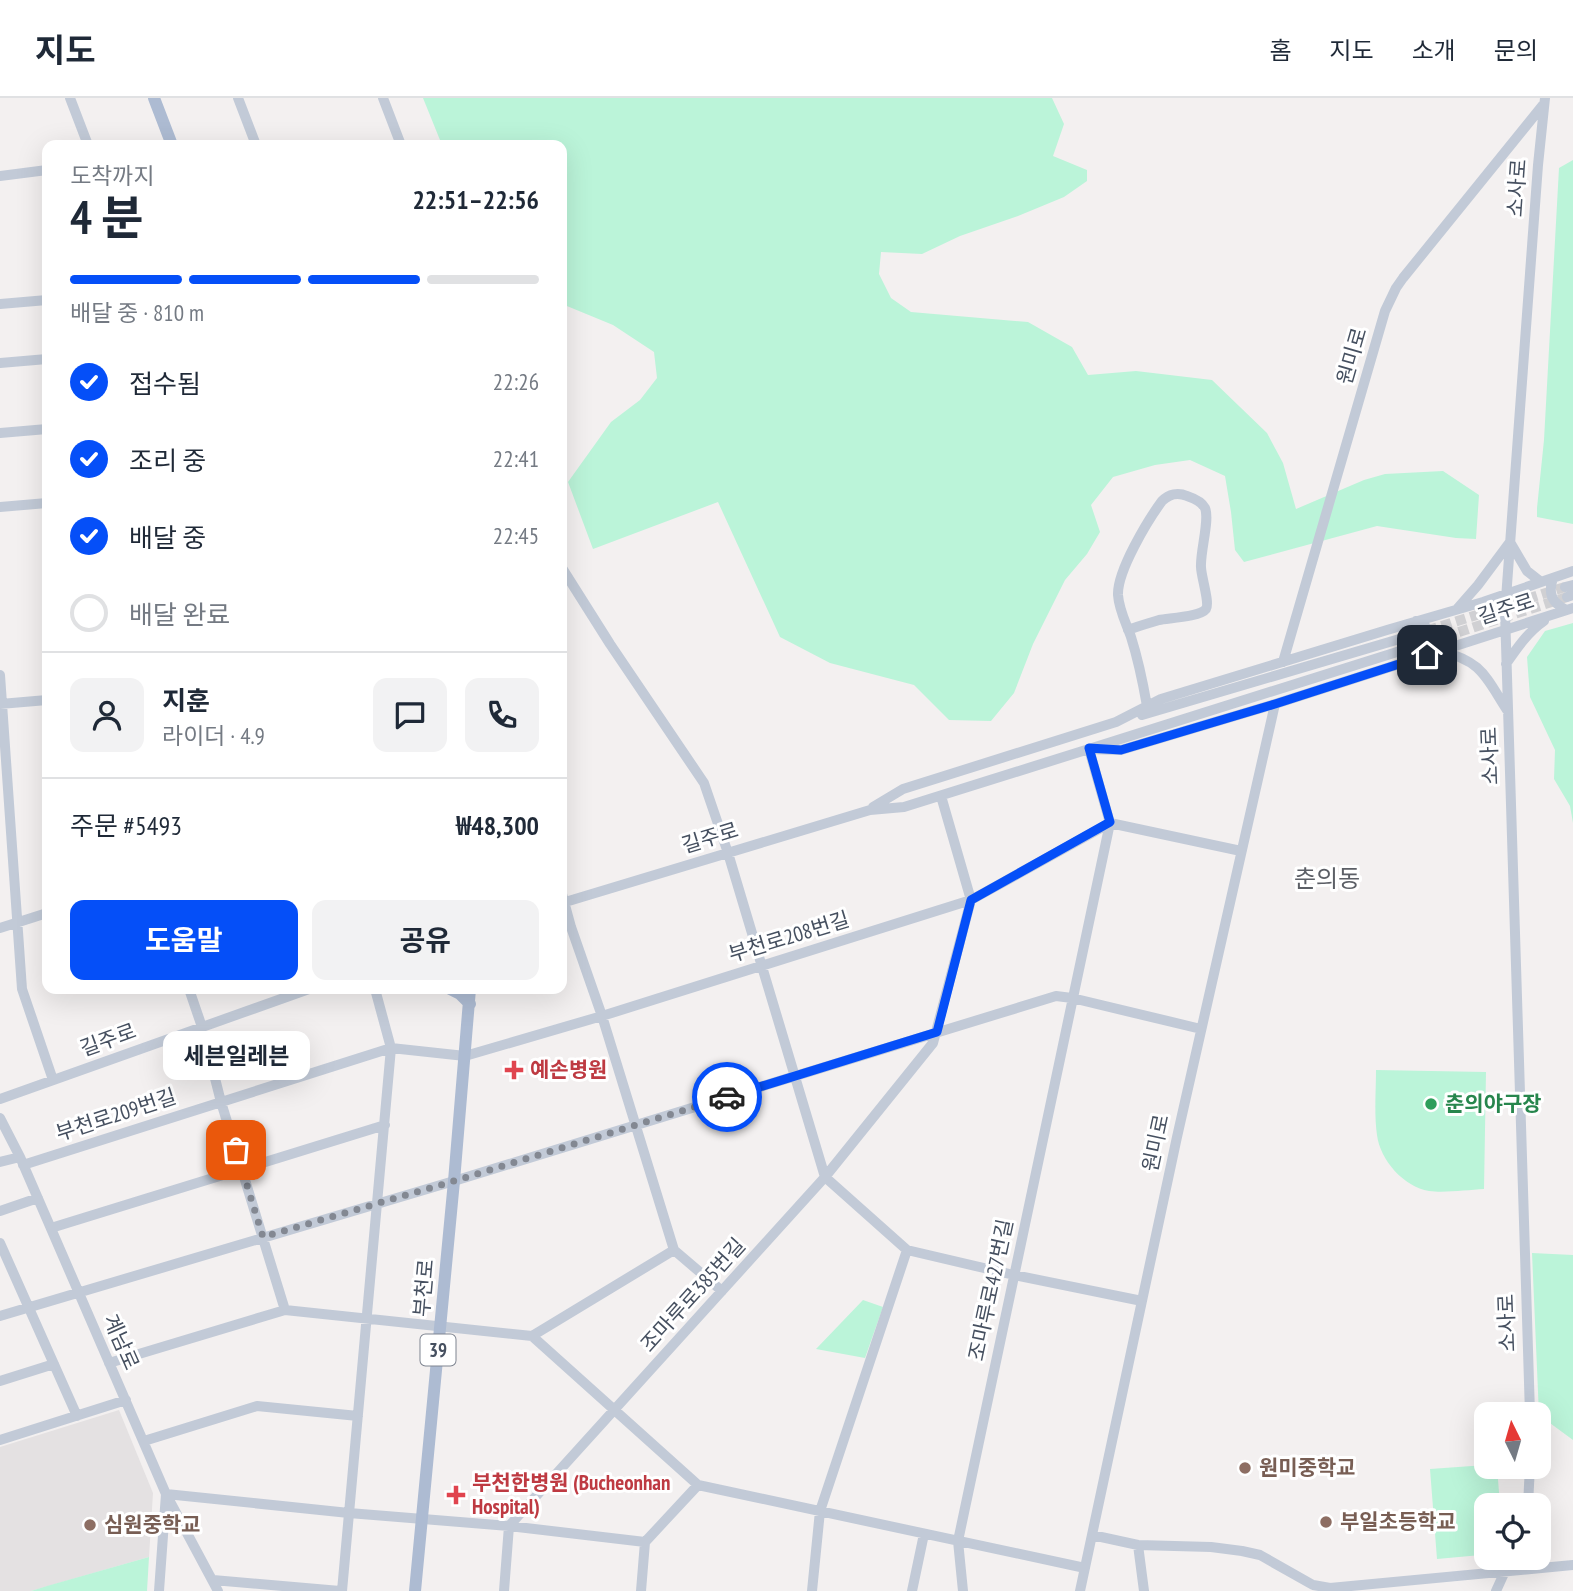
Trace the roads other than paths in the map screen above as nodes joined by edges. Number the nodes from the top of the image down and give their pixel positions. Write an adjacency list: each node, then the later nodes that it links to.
1 (69, 98): 6 (street)
2 (154, 98): 7 (main road)
3 (238, 98): 8 (street)
4 (383, 98): 9 (street)
5 (1544, 101): 20 (street, 소사로); 36 (street, 원미로)
6 (86, 140)
7 (170, 140)
8 (254, 140)
9 (399, 140)
10 (42, 171): 11 (street)
11 (0, 176)
12 (42, 300): 13 (street)
13 (0, 304)
14 (42, 359): 15 (street)
15 (0, 363)
16 (42, 429): 17 (street)
17 (0, 433)
18 (42, 503): 19 (street)
19 (0, 507)
20 (1510, 541): 24 (street); 25 (street, 소사로); 26 (street)
21 (1573, 571): 23 (street, 길주로)
22 (567, 578): 54 (street)
23 (1553, 578): 24 (street, 길주로); 27 (street)
24 (1541, 582): 25 (street, 길주로)
25 (1506, 594): 26 (street, 길주로); 31 (street, 소사로)
26 (1456, 609): 29 (street, 길주로)
27 (1569, 609): 28 (street, 길주로)
28 (1555, 614): 31 (street, 길주로); 37 (street)
29 (1416, 621): 35 (street); 36 (street, 길주로)
30 (1128, 629): 30 (street); 42 (street)
31 (1505, 629): 34 (street, 길주로); 37 (street, 소사로)
32 (1413, 635): 45 (street, 길주로)
33 (1416, 646): 47 (street, 길주로)
34 (1440, 651): 35 (street, 길주로); 44 (street)
35 (1427, 655): 41 (street, 길주로)
36 (1283, 662): 42 (street, 길주로)
37 (1506, 665): 44 (street, 소사로)
38 (0, 675): 40 (street)
39 (42, 700): 40 (street)
40 (1, 704): 59 (street)
41 (1275, 704): 43 (street, 길주로); 46 (street, 원미로)
42 (1147, 706): 45 (street, 길주로)
43 (1253, 710): 46 (street); 47 (street, 길주로)
44 (1508, 711): 111 (street, 소사로)
45 (1116, 722): 48 (street, 길주로)
46 (1269, 728): 53 (street, 원미로)
47 (1089, 748): 49 (street, 길주로); 52 (street)
48 (954, 773): 49 (street); 51 (street, 길주로)
49 (959, 790): 50 (street, 길주로)
50 (941, 796): 51 (street, 길주로); 56 (street)
51 (870, 810): 54 (street, 길주로)
52 (1110, 822): 53 (street); 56 (street, 부천로208번길); 68 (street, 조마루로427번길)
53 (1241, 851): 72 (street, 원미로)
54 (728, 853): 55 (street, 길주로); 61 (street)
55 (567, 899)
56 (971, 900): 61 (street, 부천로208번길); 73 (street, 조마루로385번길)
57 (567, 912): 70 (street)
58 (42, 915): 59 (street)
59 (18, 923): 60 (street); 77 (street)
60 (0, 928)
61 (762, 965): 70 (street, 부천로208번길); 76 (street)
62 (191, 994): 71 (street)
63 (295, 994): 71 (street, 길주로)
64 (375, 994): 74 (street)
65 (460, 994): 69 (main road)
66 (470, 994): 69 (main road, 부천로 / 39)
67 (477, 994): 69 (main road)
68 (1072, 998): 72 (street); 73 (street); 97 (street, 조마루로427번길)
69 (470, 1004): 75 (main road, 부천로 / 39)
70 (602, 1016): 75 (street, 부천로208번길); 82 (street)
71 (202, 1027): 77 (street, 길주로); 79 (street)
72 (1201, 1029): 100 (street, 원미로)
73 (937, 1032): 76 (street); 86 (street, 조마루로385번길)
74 (391, 1048): 75 (street, 부천로209번길); 79 (street, 부천로209번길); 81 (street)
75 (465, 1056): 87 (main road, 부천로 / 39)
76 (796, 1076): 82 (street); 86 (street)
77 (53, 1080): 78 (street, 길주로)
78 (0, 1099)
79 (221, 1102): 83 (street, 부천로209번길); 85 (street)
80 (0, 1118): 83 (street, 계남로)
81 (384, 1125): 85 (street); 89 (street)
82 (636, 1125): 87 (street); 94 (street)
83 (21, 1161): 84 (street, 부천로209번길); 88 (street, 계남로)
84 (0, 1163)
85 (242, 1169): 91 (street); 92 (street)
86 (825, 1177): 95 (street); 99 (street, 조마루로385번길)
87 (454, 1181): 89 (street); 105 (main road, 부천로 / 39)
88 (38, 1198): 90 (street); 91 (street, 계남로)
89 (378, 1203): 92 (street); 104 (street)
90 (0, 1211)
91 (51, 1228): 98 (street, 계남로)
92 (263, 1237): 98 (street); 102 (street)
93 (0, 1243): 96 (street)
94 (674, 1250): 99 (street); 106 (street)
95 (907, 1250): 97 (street); 119 (street)
96 (4, 1261): 101 (street)
97 (1014, 1275): 100 (street); 125 (street, 조마루로427번길)
98 (78, 1292): 101 (street); 107 (street, 계남로)
99 (722, 1292): 112 (street, 조마루로385번길)
100 (1142, 1301): 124 (street, 원미로)
101 (28, 1307): 103 (street); 108 (street)
102 (285, 1310): 104 (street); 107 (street)
103 (0, 1316)
104 (367, 1319): 105 (street); 114 (street)
105 (440, 1326): 106 (street); 121 (main road, 부천로 / 39)
106 (533, 1336): 112 (street)
107 (109, 1363): 110 (street, 계남로)
108 (54, 1364): 109 (street); 113 (street)
109 (0, 1381)
110 (126, 1400): 113 (street); 116 (street, 계남로)
111 (1530, 1402)
112 (615, 1410): 117 (street); 122 (street, 조마루로385번길)
113 (77, 1416): 115 (street)
114 (358, 1416): 116 (street); 120 (street)
115 (0, 1440)
116 (144, 1441): 118 (street, 계남로)
117 (698, 1485): 119 (street); 126 (street)
118 (166, 1494): 120 (street); 131 (street); 132 (street, 계남로)
119 (820, 1511): 123 (street); 138 (street)
120 (349, 1513): 121 (street); 134 (street)
121 (422, 1519): 122 (street); 135 (main road, 부천로 / 39)
122 (509, 1526): 126 (street); 136 (street)
123 (925, 1534): 125 (street); 139 (street)
124 (1092, 1535): 127 (street); 129 (street, 원미로)
125 (958, 1541): 129 (street); 140 (street, 조마루로427번길)
126 (645, 1542): 137 (street)
127 (1138, 1545): 128 (street); 142 (street)
128 (1573, 1565)
129 (1085, 1568): 141 (street, 원미로)
130 (1506, 1570): 143 (street)
131 (213, 1580): 133 (street); 134 (street)
132 (159, 1591)
133 (218, 1591)
134 (341, 1591)
135 (415, 1591)
136 (504, 1591)
137 (641, 1591)
138 (812, 1591)
139 (912, 1591)
140 (963, 1591)
141 (1080, 1591)
142 (1144, 1591)
143 (1496, 1591)

